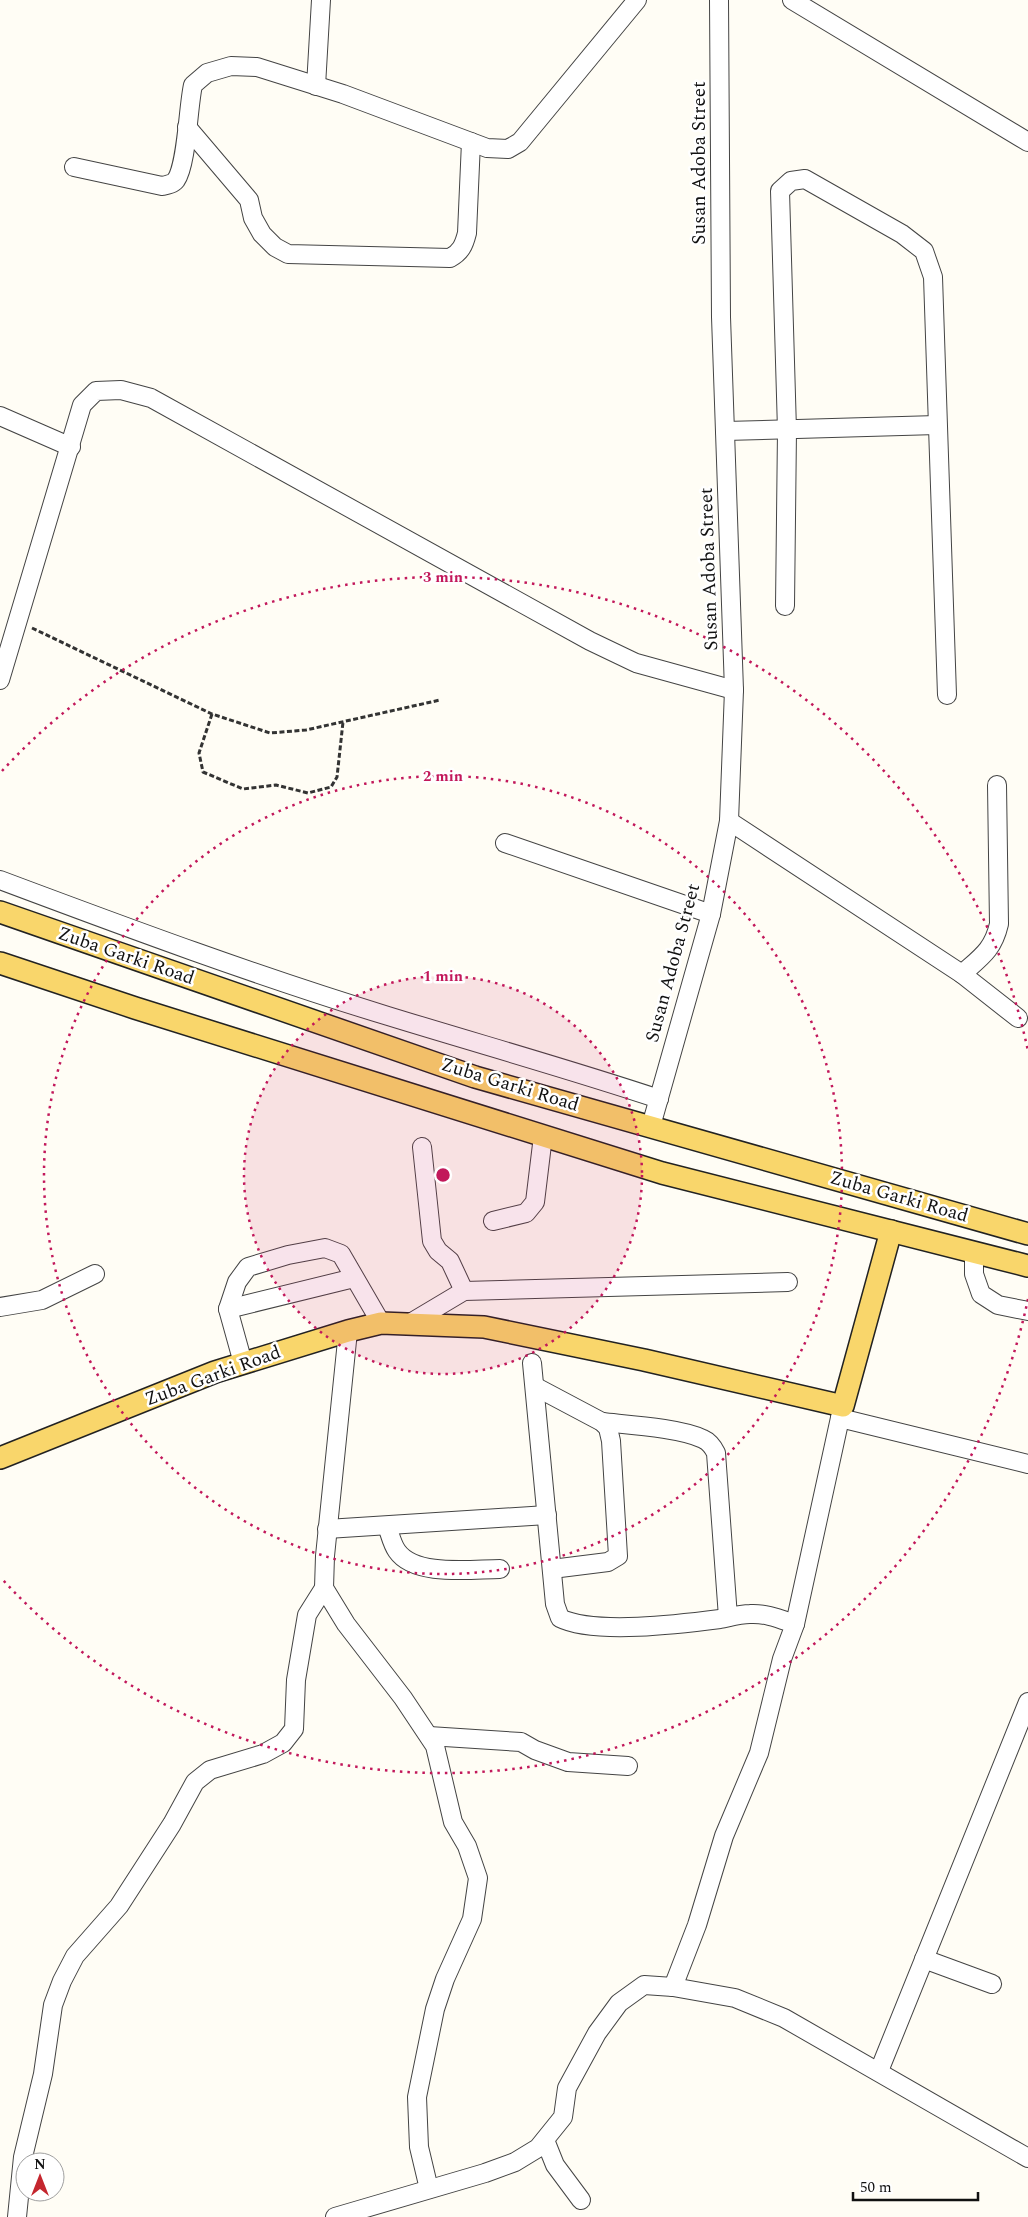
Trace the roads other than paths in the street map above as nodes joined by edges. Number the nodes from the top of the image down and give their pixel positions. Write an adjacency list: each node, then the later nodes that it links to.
1 (321, 0): 5 (street)
2 (719, 0): 13 (street, Susan Adoba Street)
3 (792, 0): 8 (street)
4 (631, 2): 7 (street)
5 (316, 86): 6 (street); 7 (street)
6 (187, 127): 7 (street); 9 (street)
7 (471, 142)
8 (1028, 142)
9 (74, 167)
10 (0, 416): 14 (street)
11 (936, 425): 12 (street); 12 (street); 18 (street)
12 (787, 430): 13 (street); 15 (street)
13 (725, 431): 17 (street, Susan Adoba Street)
14 (71, 447): 16 (street); 17 (street)
15 (785, 606)
16 (0, 680)
17 (734, 690): 20 (street, Susan Adoba Street)
18 (948, 696)
19 (997, 784): 26 (street)
20 (729, 821): 24 (street, Susan Adoba Street); 26 (street)
21 (505, 843): 24 (street)
22 (0, 880): 28 (street)
23 (0, 912): 29 (main road, Zuba Garki Road)
24 (711, 914): 28 (street, Susan Adoba Street)
25 (0, 963): 30 (main road, Zuba Garki Road)
26 (962, 974): 27 (street)
27 (1018, 1018)
28 (658, 1100): 29 (street, Susan Adoba Street)
29 (651, 1126): 34 (main road, Zuba Garki Road)
30 (543, 1136): 32 (street); 33 (main road, Zuba Garki Road)
31 (422, 1147): 40 (street)
32 (493, 1221)
33 (891, 1231): 35 (main road, Zuba Garki Road); 50 (main road, Zuba Garki Road)
34 (1028, 1234)
35 (974, 1252): 36 (main road, Zuba Garki Road); 43 (street)
36 (1028, 1266)
37 (95, 1274): 41 (street)
38 (354, 1278): 42 (street); 42 (street); 44 (street)
39 (788, 1282): 40 (street)
40 (464, 1291): 45 (street)
41 (0, 1307)
42 (228, 1309): 47 (street)
43 (1028, 1312)
44 (381, 1323): 45 (main road, Zuba Garki Road); 46 (main road, Zuba Garki Road)
45 (407, 1324): 50 (main road, Zuba Garki Road)
46 (348, 1331): 47 (main road, Zuba Garki Road); 56 (street)
47 (243, 1363): 52 (main road, Zuba Garki Road)
48 (532, 1363): 49 (street)
49 (536, 1387): 51 (street); 54 (street)
50 (842, 1412): 53 (street); 61 (street)
51 (602, 1422): 58 (street); 60 (street)
52 (0, 1458)
53 (1028, 1464)
54 (547, 1515): 55 (street); 58 (street)
55 (387, 1526): 56 (street); 57 (street)
56 (327, 1530): 59 (street)
57 (500, 1569)
58 (552, 1569): 60 (street)
59 (324, 1588): 63 (street); 73 (street)
60 (728, 1617): 61 (street)
61 (795, 1624): 67 (street)
62 (1028, 1702): 65 (street)
63 (429, 1736): 64 (street); 71 (street)
64 (628, 1766)
65 (924, 1959): 66 (street); 68 (street)
66 (992, 1984)
67 (673, 1987): 68 (street); 69 (street)
68 (879, 2071): 70 (street)
69 (544, 2140): 71 (street); 72 (street)
70 (1028, 2158)
71 (429, 2190): 74 (street)
72 (581, 2200)
73 (17, 2217)
74 (335, 2217)

